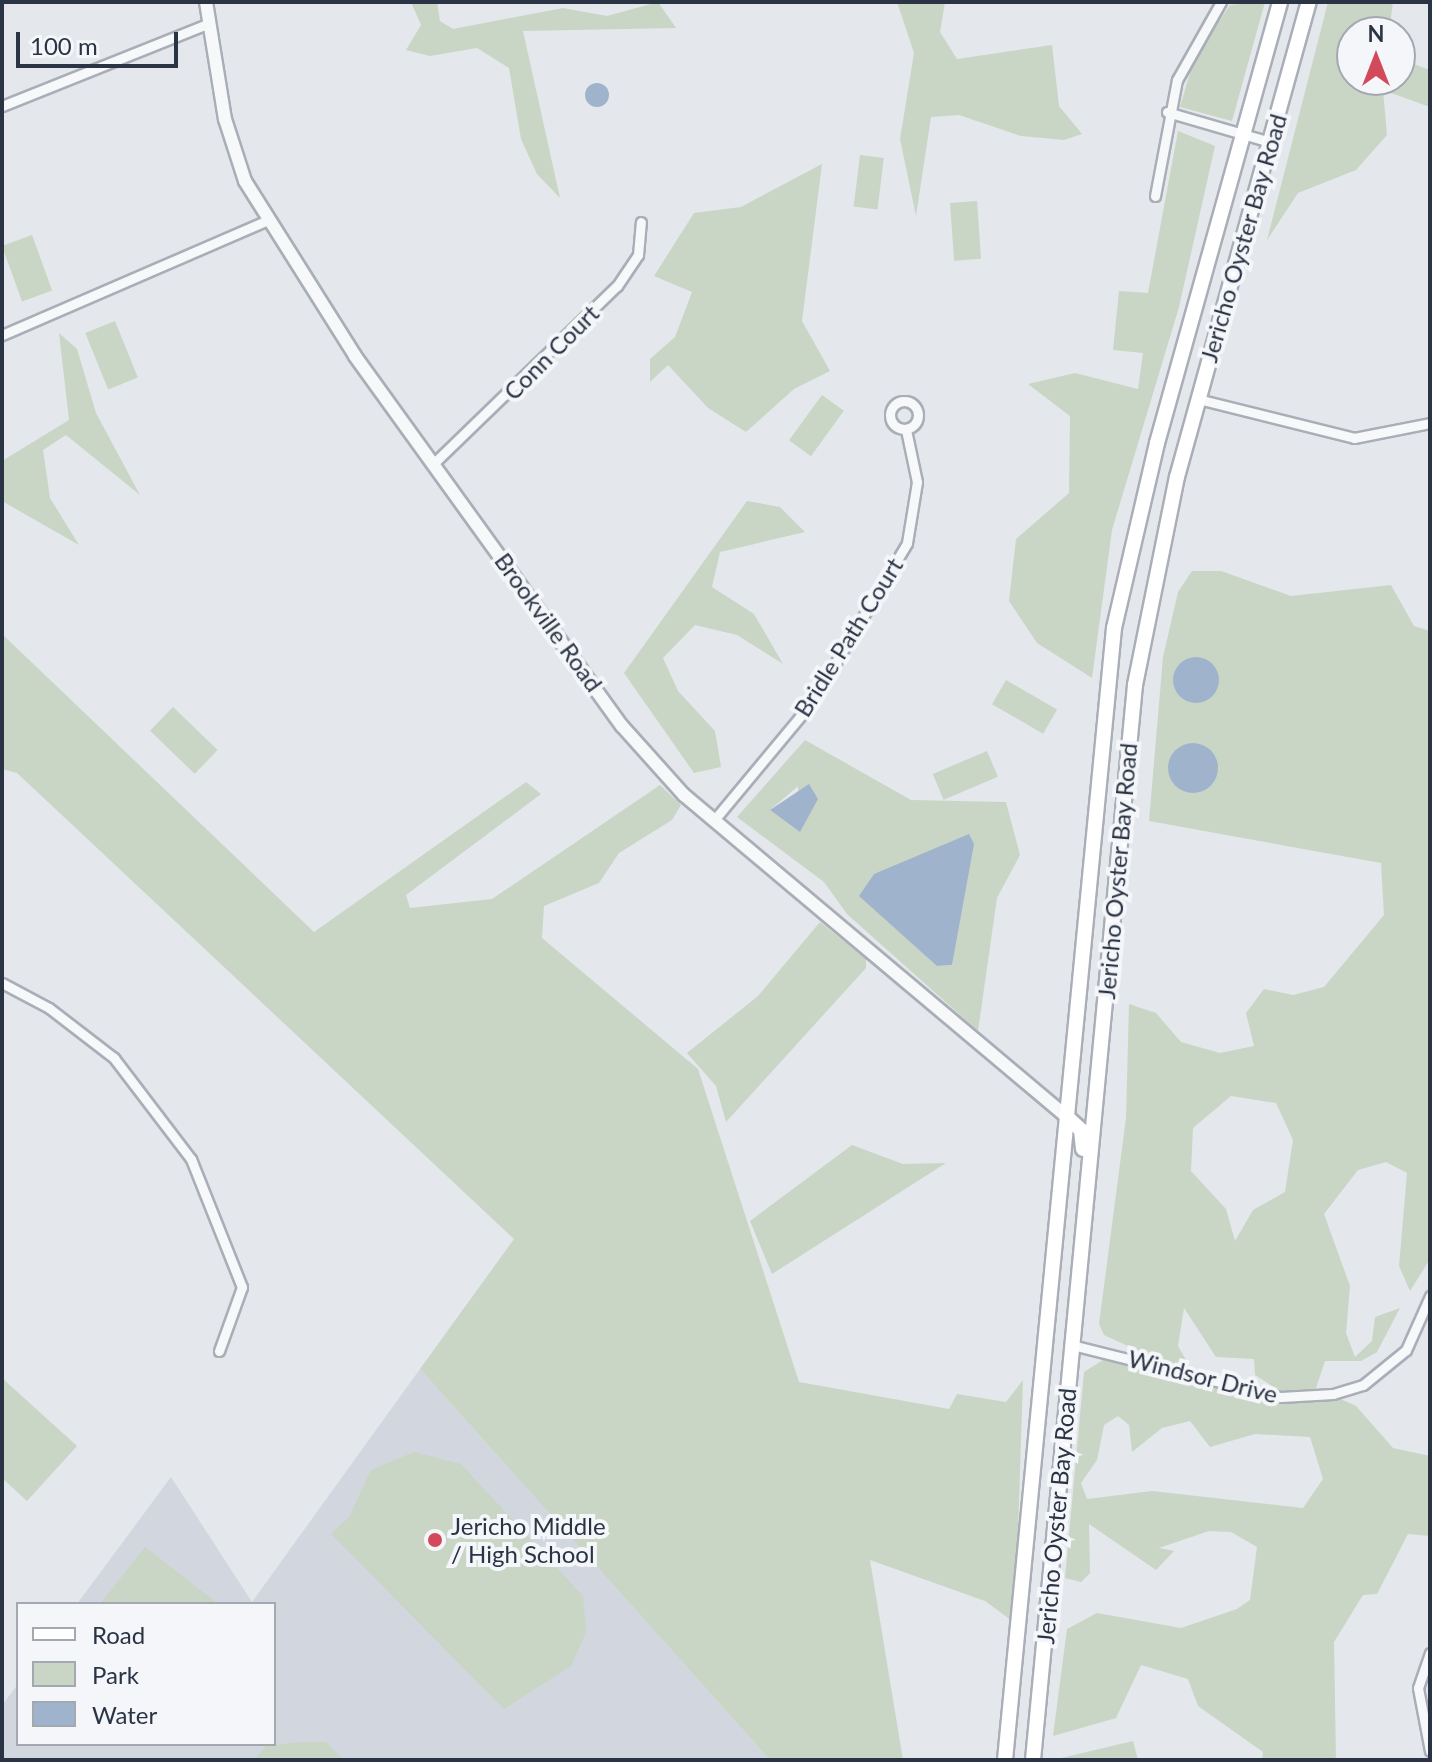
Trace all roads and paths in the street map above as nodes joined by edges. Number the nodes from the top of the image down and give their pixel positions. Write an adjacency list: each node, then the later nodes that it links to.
1 (206, 2): 5 (street, Brookville Road)
2 (1221, 2): 7 (street)
3 (1280, 2): 8 (main road, Jericho Oyster Bay Road)
4 (1309, 2): 9 (main road, Jericho Oyster Bay Road)
5 (210, 23): 6 (street); 11 (street, Brookville Road)
6 (2, 106)
7 (1167, 112): 8 (street); 10 (street)
8 (1244, 135): 9 (street); 18 (main road, Jericho Oyster Bay Road)
9 (1270, 142): 14 (main road, Jericho Oyster Bay Road)
10 (1155, 196)
11 (268, 220): 13 (street); 17 (street, Brookville Road)
12 (641, 222): 17 (street, Conn Court)
13 (2, 335)
14 (1198, 399): 15 (street); 19 (main road, Jericho Oyster Bay Road)
15 (1430, 423)
16 (906, 430): 20 (street, Bridle Path Court)
17 (433, 464): 20 (street, Brookville Road)
18 (1116, 619): 19 (main road); 22 (main road, Jericho Oyster Bay Road)
19 (1144, 623): 23 (main road, Jericho Oyster Bay Road)
20 (715, 819): 22 (street, Brookville Road)
21 (2, 983): 26 (street)
22 (1067, 1117): 23 (main road); 27 (main road, Jericho Oyster Bay Road)
23 (1082, 1227): 25 (main road, Jericho Oyster Bay Road)
24 (1430, 1296): 25 (street, Windsor Drive)
25 (1072, 1345): 28 (main road, Jericho Oyster Bay Road)
26 (219, 1351)
27 (1016, 1641): 28 (main road); 31 (main road, Jericho Oyster Bay Road)
28 (1044, 1643): 32 (main road, Jericho Oyster Bay Road)
29 (1430, 1653): 30 (street)
30 (1430, 1751)
31 (1005, 1760)
32 (1033, 1760)

